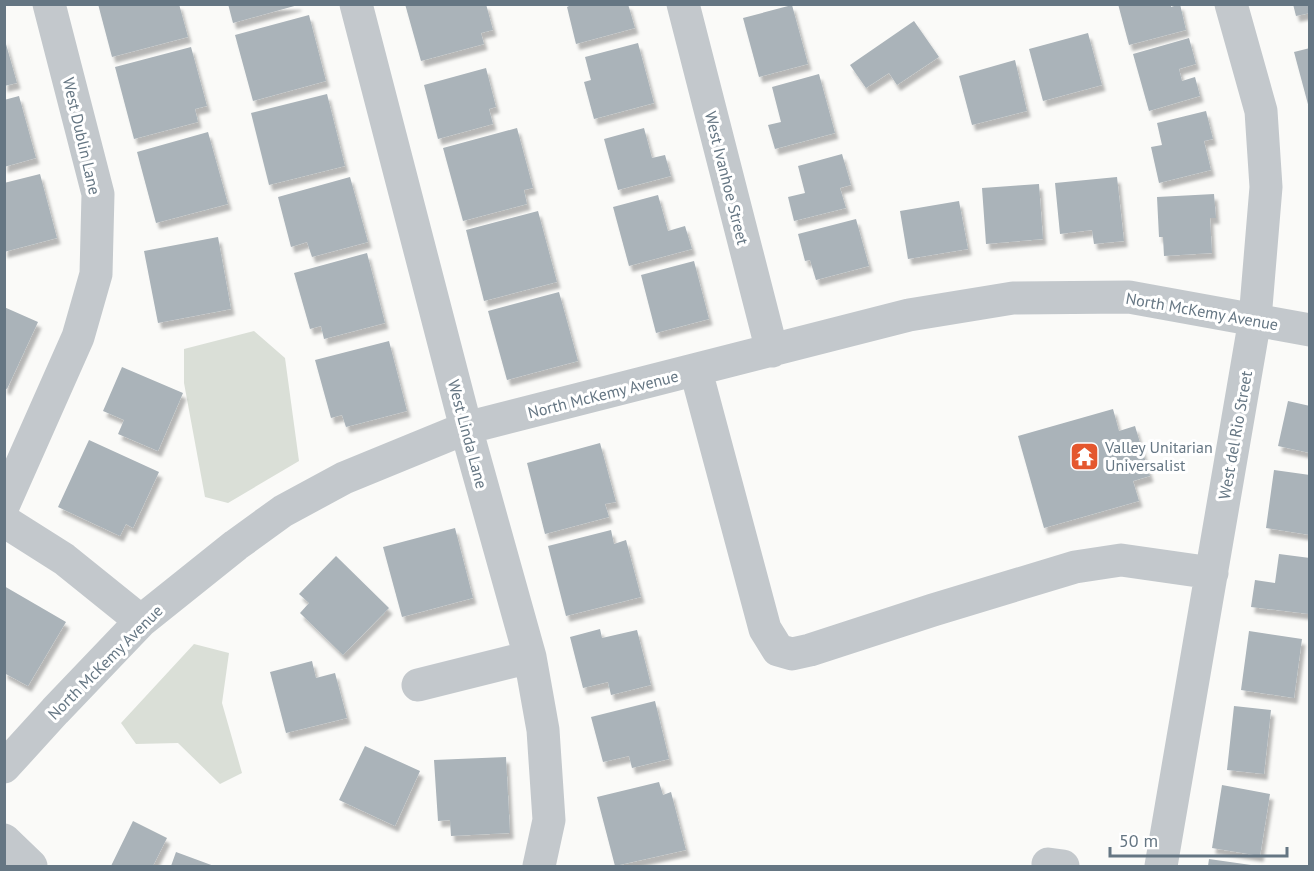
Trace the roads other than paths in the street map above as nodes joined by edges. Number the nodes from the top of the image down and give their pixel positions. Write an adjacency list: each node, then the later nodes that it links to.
1 (49, 4): 10 (street, West Dublin Lane)
2 (356, 4): 9 (street, West Linda Lane)
3 (683, 4): 7 (street, West Ivanhoe Street)
4 (1231, 4): 5 (street, West del Rio Street)
5 (1255, 319): 6 (street, North McKemy Avenue); 7 (street, North McKemy Avenue); 12 (street, West del Rio Street)
6 (1310, 330)
7 (772, 351): 8 (street, North McKemy Avenue)
8 (696, 371): 9 (street, North McKemy Avenue); 12 (street)
9 (466, 428): 13 (street, North McKemy Avenue); 14 (street, West Linda Lane)
10 (4, 504)
11 (4, 521): 13 (street)
12 (1212, 573): 20 (street, West del Rio Street)
13 (141, 621): 16 (street, North McKemy Avenue)
14 (530, 657): 15 (street); 19 (street, West Linda Lane)
15 (418, 685)
16 (4, 767)
17 (4, 840): 18 (street)
18 (31, 867)
19 (539, 867)
20 (1161, 867)

